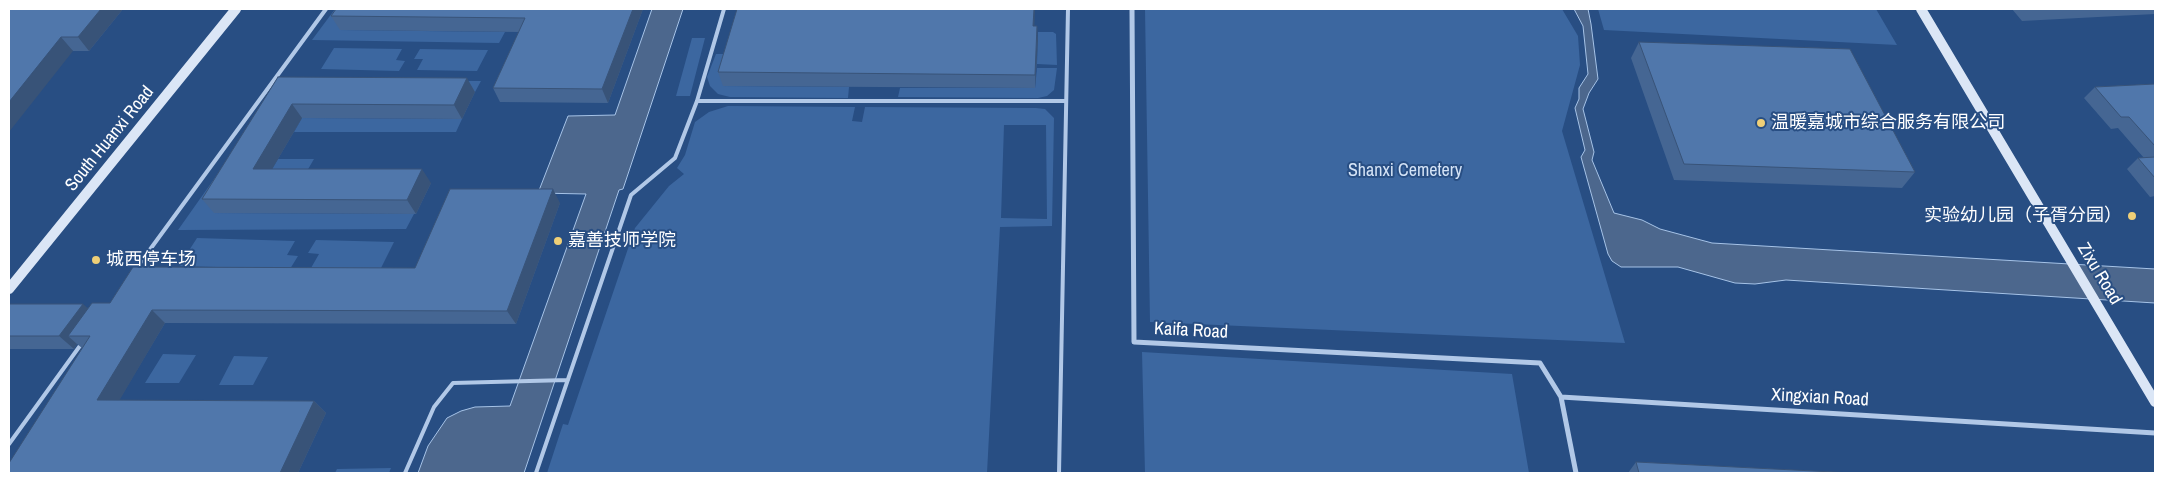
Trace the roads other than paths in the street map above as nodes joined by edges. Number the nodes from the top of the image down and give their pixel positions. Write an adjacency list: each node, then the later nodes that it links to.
1 (236, 9): 10 (street, South Huanxi Road)
2 (326, 9): 9 (lane)
3 (724, 9): 7 (lane)
4 (1068, 9): 8 (lane)
5 (1132, 9): 13 (street, Kaifa Road)
6 (1920, 9): 14 (street, Zixu Road)
7 (697, 101): 8 (lane); 12 (lane)
8 (1066, 101): 19 (lane)
9 (132, 275)
10 (9, 289)
11 (85, 339): 16 (lane)
12 (568, 380): 17 (lane); 18 (lane)
13 (1561, 397): 15 (street, Xingxian Road); 20 (street)
14 (2155, 402)
15 (2155, 433)
16 (9, 444)
17 (404, 473)
18 (536, 473)
19 (1059, 473)
20 (1576, 473)

